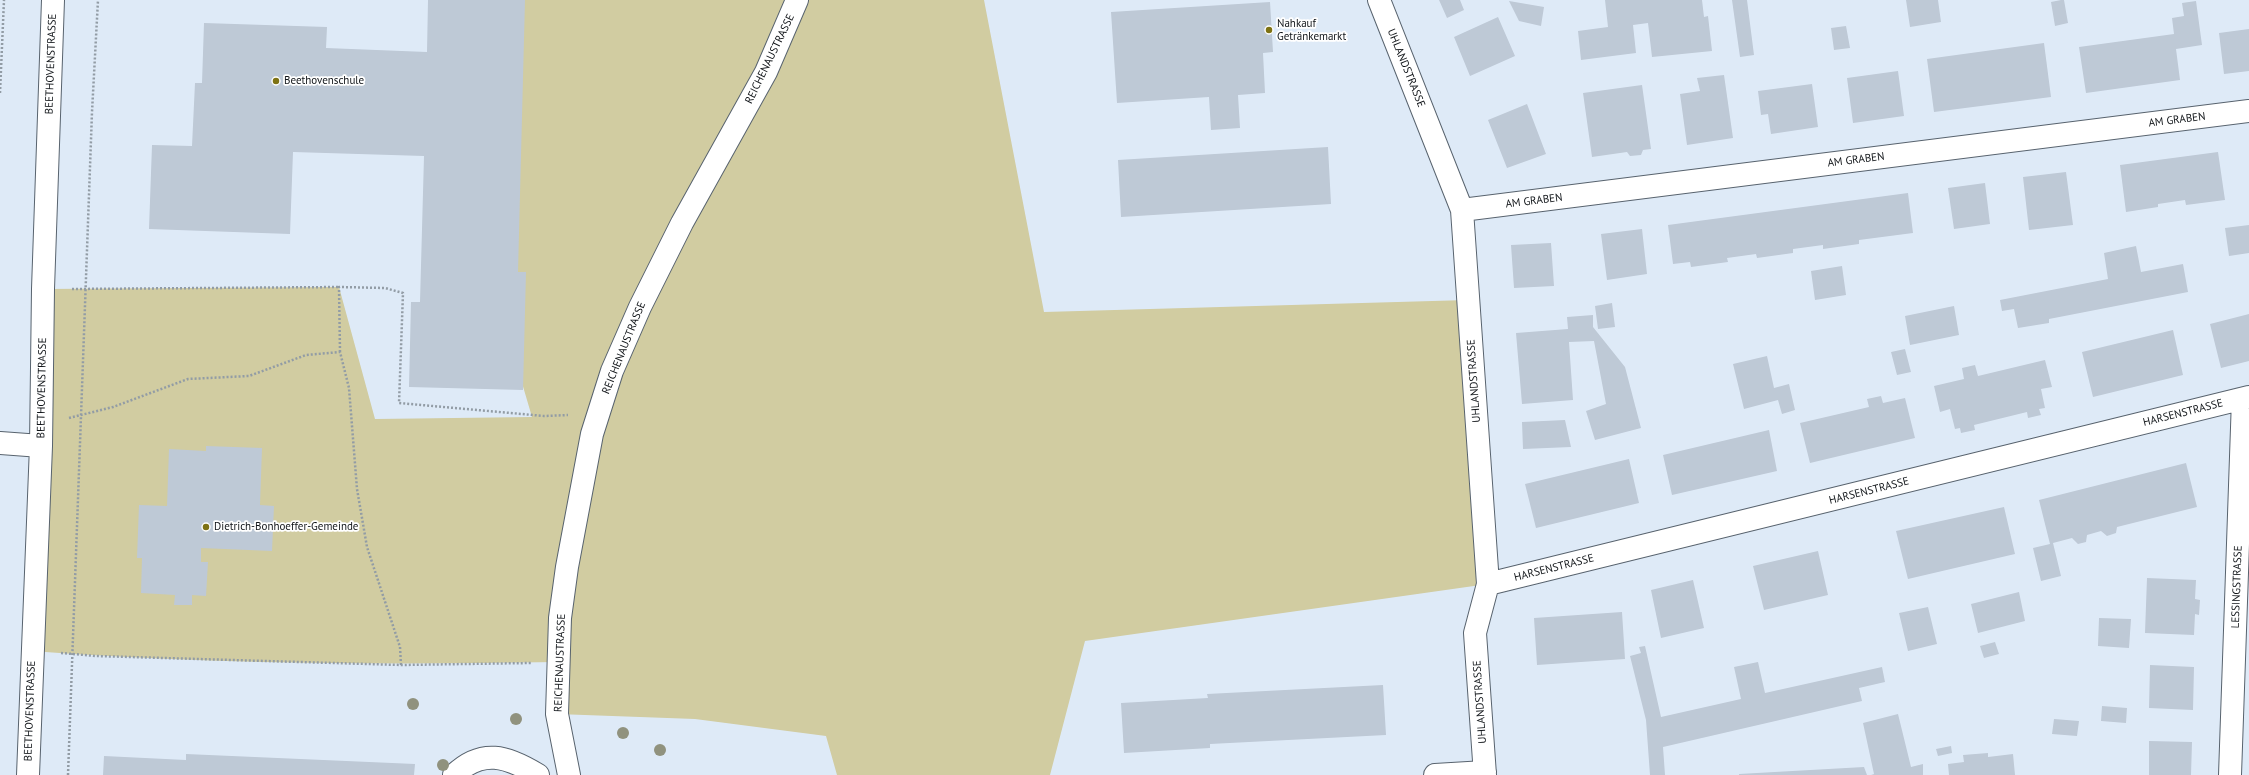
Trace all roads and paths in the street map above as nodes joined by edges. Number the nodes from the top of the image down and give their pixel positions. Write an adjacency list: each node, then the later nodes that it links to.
1 (4, 0): 6 (path)
2 (53, 0): 10 (street, BEETHOVENSTRASSE)
3 (98, 0): 11 (path)
4 (797, 0): 15 (street, REICHENAUSTRASSE)
5 (1379, 0): 8 (street, UHLANDSTRASSE)
6 (0, 93)
7 (2249, 110): 8 (street, AM GRABEN)
8 (1462, 210): 19 (street, UHLANDSTRASSE)
9 (339, 287): 11 (path); 12 (path); 15 (path)
10 (43, 289): 11 (path); 16 (street, BEETHOVENSTRASSE)
11 (86, 289): 14 (path)
12 (340, 352): 14 (path); 23 (path)
13 (2246, 398): 19 (street, HARSENSTRASSE); 31 (street, LESSINGSTRASSE)
14 (82, 415): 16 (path); 21 (path)
15 (598, 415): 22 (street, REICHENAUSTRASSE)
16 (42, 424): 18 (street, BEETHOVENSTRASSE)
17 (0, 443): 18 (street)
18 (41, 446): 20 (street, BEETHOVENSTRASSE)
19 (1488, 584): 24 (street, UHLANDSTRASSE)
20 (32, 650): 21 (path); 25 (street, BEETHOVENSTRASSE)
21 (72, 654): 23 (path); 26 (path)
22 (558, 662): 23 (path); 29 (street, REICHENAUSTRASSE)
23 (402, 665)
24 (1485, 773): 30 (street)
25 (28, 775)
26 (68, 775)
27 (454, 775): 28 (street)
28 (538, 775)
29 (569, 775)
30 (1434, 775)
31 (2230, 775)

